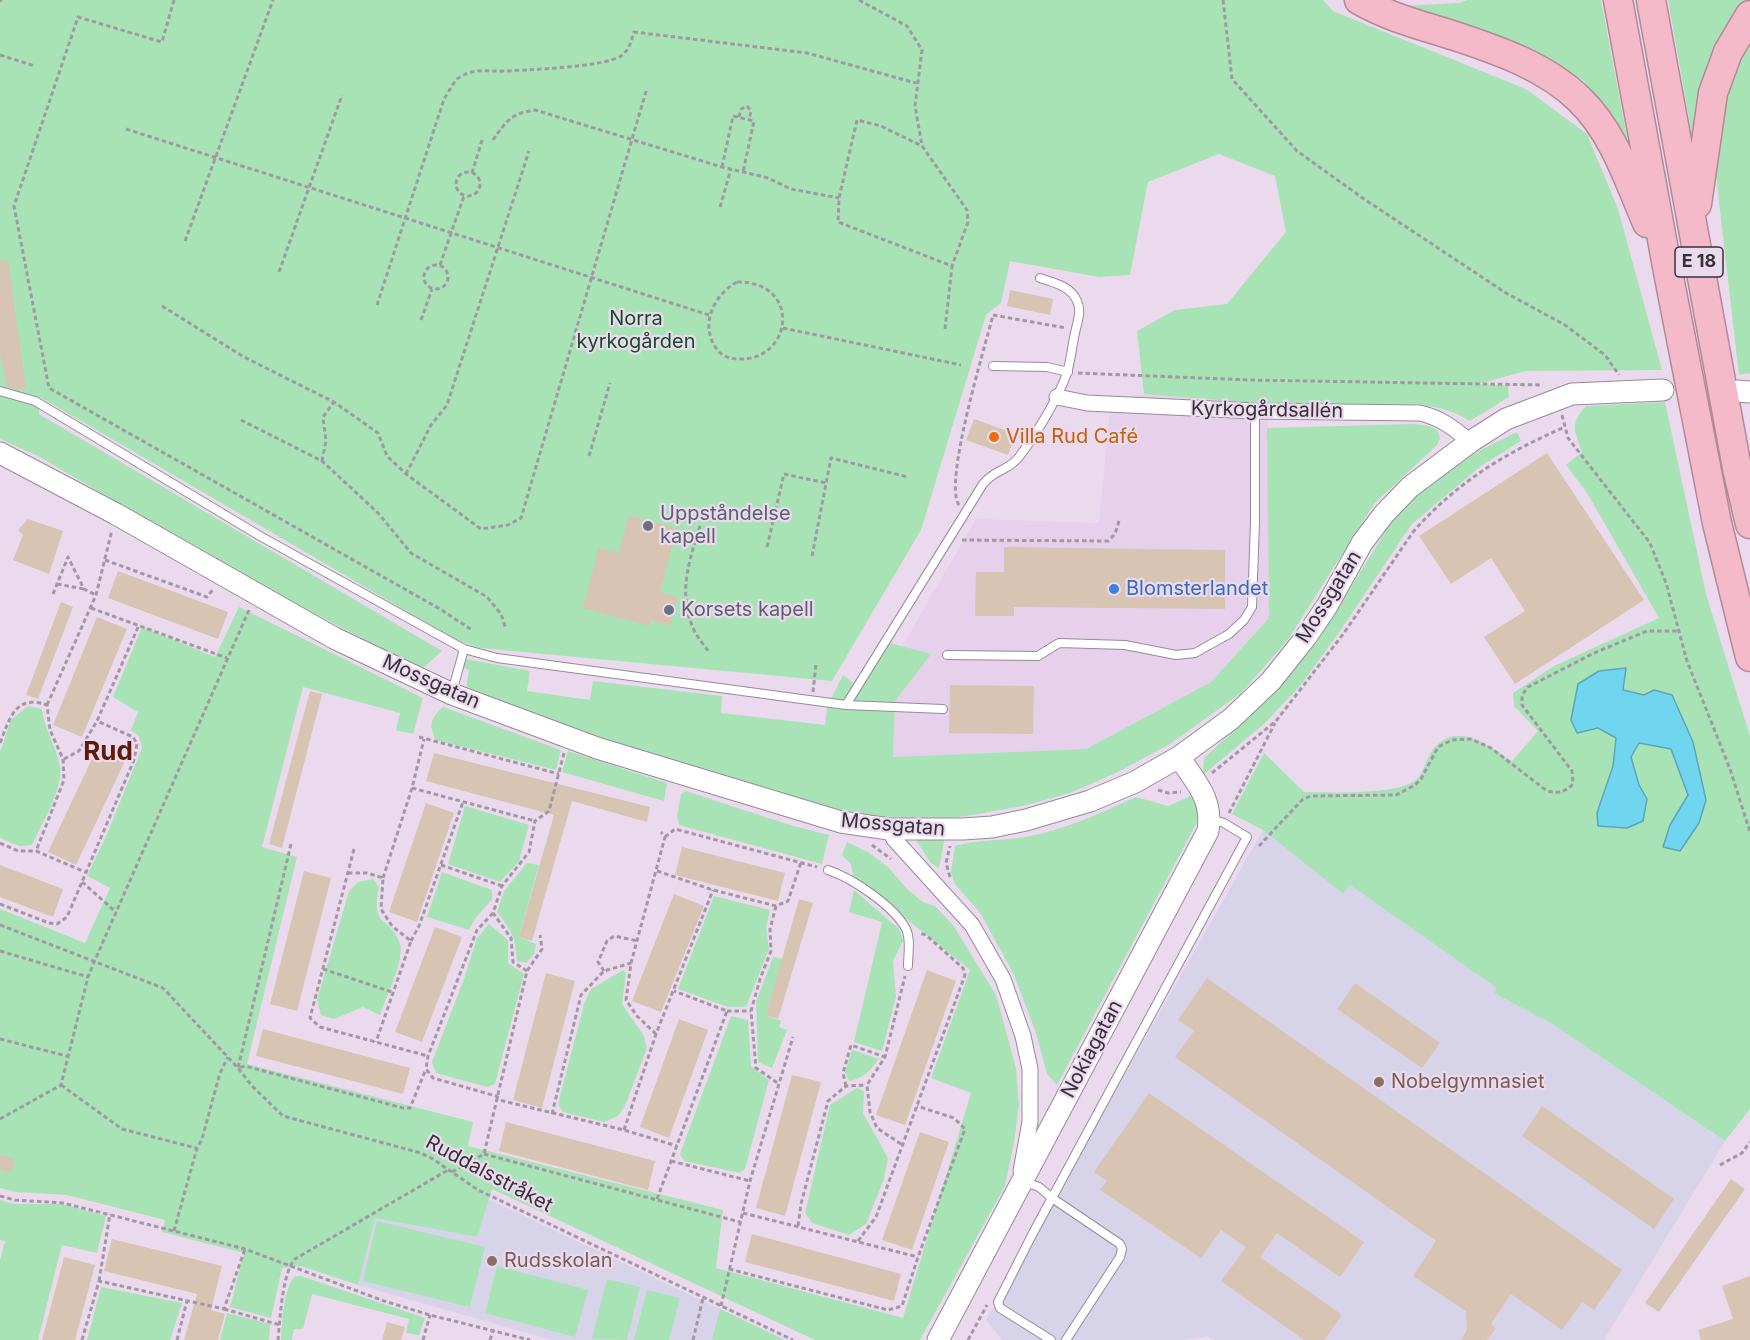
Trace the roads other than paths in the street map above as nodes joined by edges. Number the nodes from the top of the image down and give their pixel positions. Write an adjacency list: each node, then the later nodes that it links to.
1 (1359, 0): 6 (highway)
2 (1618, 0): 6 (highway, E 18)
3 (1651, 0): 5 (highway, E 18)
4 (1750, 15): 5 (highway)
5 (1694, 233): 16 (highway, E 18)
6 (1668, 272): 19 (highway, E 18)
7 (1040, 279): 9 (lane)
8 (993, 366): 9 (lane)
9 (1068, 372): 12 (lane)
10 (1663, 390): 14 (street, Mossgatan)
11 (0, 392): 17 (lane)
12 (1057, 397): 13 (street, Kyrkogårdsallén); 21 (lane)
13 (1256, 411): 14 (street, Kyrkogårdsallén); 18 (lane)
14 (1470, 442): 23 (street, Mossgatan)
15 (0, 453): 20 (street, Mossgatan)
16 (1750, 524)
17 (464, 649): 20 (lane); 21 (lane)
18 (947, 655)
19 (1750, 657)
20 (452, 694): 25 (street, Mossgatan)
21 (846, 705): 22 (lane)
22 (943, 709)
23 (1179, 757): 24 (street); 25 (street, Mossgatan)
24 (1219, 817): 28 (street, Nokiagatan); 29 (lane)
25 (890, 829): 28 (street)
26 (828, 870): 27 (lane)
27 (908, 966)
28 (1019, 1190): 29 (lane); 30 (street, Nokiagatan)
29 (1052, 1198): 31 (lane); 32 (lane)
30 (938, 1340)
31 (1051, 1340)
32 (1066, 1340)

